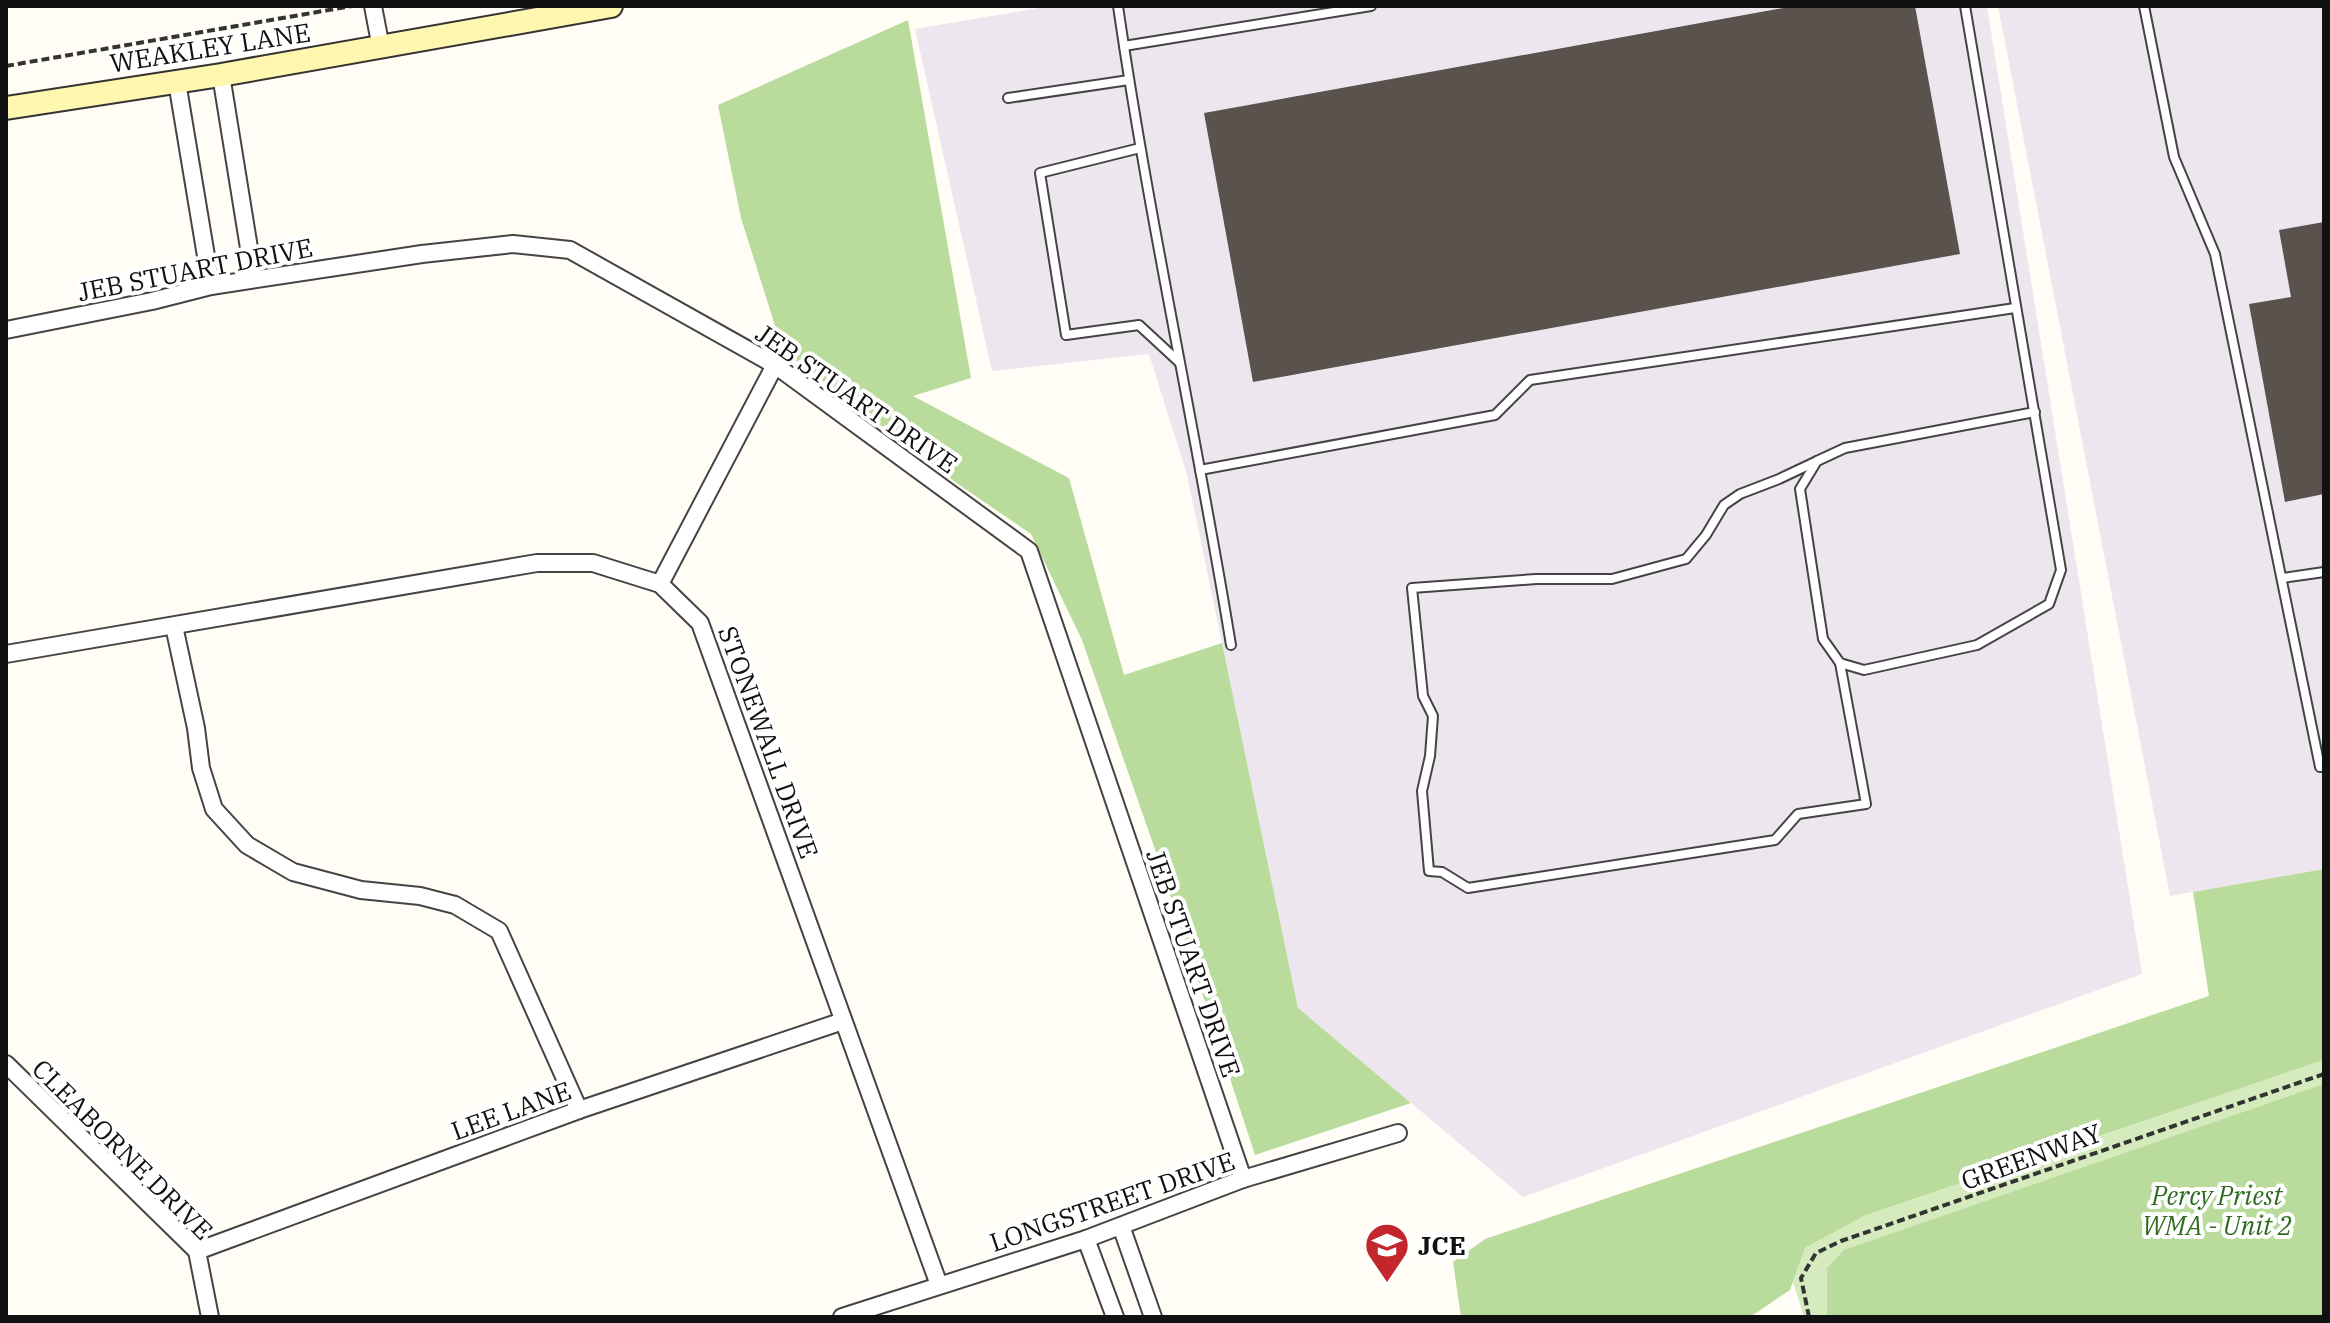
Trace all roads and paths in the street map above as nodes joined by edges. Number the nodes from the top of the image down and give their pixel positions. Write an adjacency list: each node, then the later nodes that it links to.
1 (352, 6): 10 (path)
2 (373, 6): 9 (street)
3 (611, 6): 9 (main road, WEAKLEY LANE)
4 (1118, 6): 8 (lane)
5 (1371, 6): 8 (lane)
6 (1965, 6): 19 (lane)
7 (2144, 6): 27 (lane)
8 (1124, 46): 12 (lane)
9 (381, 48): 11 (main road, WEAKLEY LANE)
10 (6, 66)
11 (221, 75): 13 (main road, WEAKLEY LANE); 17 (street)
12 (1129, 80): 14 (lane); 16 (lane)
13 (177, 82): 15 (main road, WEAKLEY LANE); 18 (street)
14 (1008, 98)
15 (6, 108)
16 (1140, 148): 21 (lane); 21 (lane)
17 (254, 279): 18 (street, JEB STUART DRIVE); 22 (street, JEB STUART DRIVE)
18 (211, 286): 20 (street, JEB STUART DRIVE)
19 (2015, 308): 23 (lane); 25 (lane)
20 (6, 330)
21 (1180, 363): 25 (lane)
22 (775, 365): 28 (street); 39 (street, JEB STUART DRIVE)
23 (2035, 412): 24 (lane); 32 (lane)
24 (1817, 461): 32 (lane); 32 (lane)
25 (1200, 470): 30 (lane)
26 (2324, 572): 27 (lane)
27 (2283, 578): 33 (lane)
28 (660, 584): 29 (street, STONEWALL DRIVE); 34 (street, STONEWALL DRIVE)
29 (174, 626): 31 (street, STONEWALL DRIVE); 37 (street)
30 (1231, 645)
31 (6, 654)
32 (1840, 663)
33 (2324, 766)
34 (843, 1021): 37 (street, LEE LANE); 43 (street, STONEWALL DRIVE)
35 (6, 1064): 42 (street, CLEABORNE DRIVE)
36 (2324, 1074): 48 (path, GREENWAY)
37 (579, 1110): 42 (street, LEE LANE)
38 (1398, 1133): 39 (street, LONGSTREET DRIVE)
39 (1243, 1179): 40 (street, LONGSTREET DRIVE)
40 (1121, 1226): 41 (street, LONGSTREET DRIVE); 47 (street)
41 (1086, 1239): 43 (street, LONGSTREET DRIVE); 46 (street)
42 (197, 1251): 44 (street, CLEABORNE DRIVE)
43 (939, 1285): 45 (street, LONGSTREET DRIVE)
44 (210, 1317)
45 (842, 1317)
46 (1115, 1317)
47 (1153, 1317)
48 (1809, 1317)

